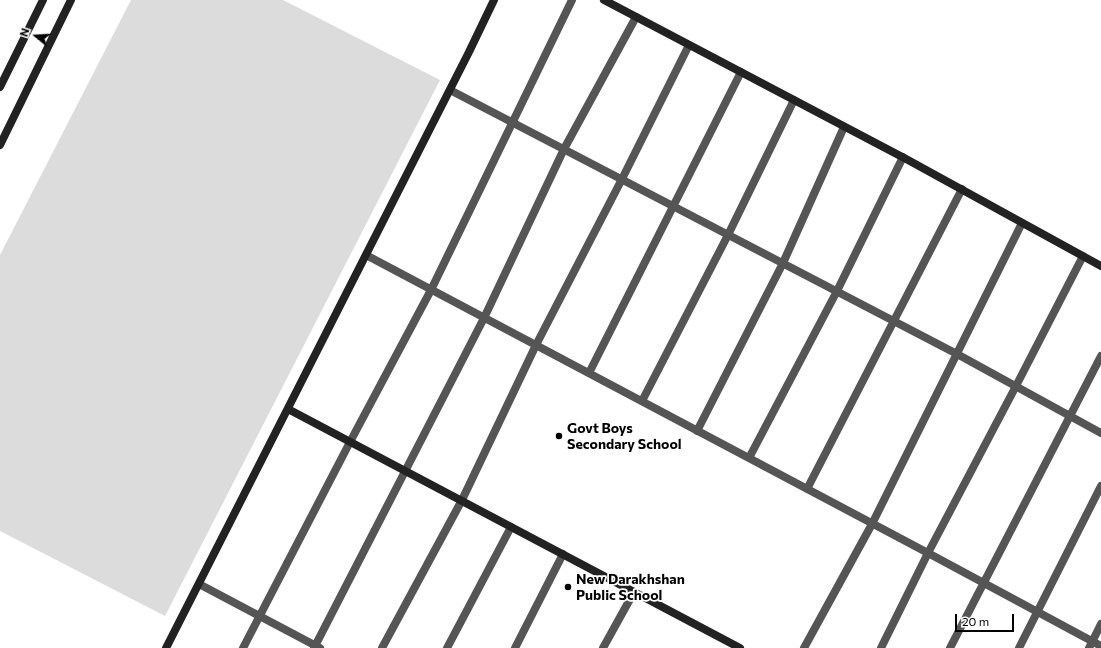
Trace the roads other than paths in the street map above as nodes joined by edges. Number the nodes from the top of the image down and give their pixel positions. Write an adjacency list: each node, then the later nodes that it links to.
1 (43, 0): 9 (street)
2 (71, 0): 14 (street)
3 (494, 0): 10 (street)
4 (572, 0): 12 (street)
5 (604, 0): 6 (street)
6 (636, 17): 7 (street); 15 (street)
7 (689, 45): 8 (street); 17 (street)
8 (741, 72): 11 (street); 19 (street)
9 (0, 87)
10 (450, 90): 12 (street); 22 (street)
11 (794, 100): 13 (street); 21 (street)
12 (512, 122): 15 (street); 26 (street)
13 (844, 127): 16 (street); 24 (street)
14 (0, 145)
15 (564, 149): 17 (street); 28 (street)
16 (903, 157): 18 (street); 27 (street)
17 (622, 179): 19 (street); 30 (street)
18 (962, 190): 20 (street); 29 (street)
19 (673, 206): 21 (street); 33 (street)
20 (1022, 223): 23 (street); 31 (street)
21 (728, 235): 24 (street); 35 (street)
22 (366, 255): 26 (street); 36 (street)
23 (1083, 256): 25 (street); 34 (street)
24 (783, 263): 27 (street); 38 (street)
25 (1101, 266)
26 (432, 290): 28 (street); 40 (street)
27 (836, 291): 29 (street); 41 (street)
28 (484, 318): 30 (street); 42 (street)
29 (893, 321): 31 (street); 44 (street)
30 (536, 345): 33 (street); 45 (street)
31 (957, 354): 34 (street); 46 (street)
32 (1101, 356): 37 (street)
33 (589, 373): 35 (street)
34 (1016, 386): 37 (street); 48 (street)
35 (642, 401): 38 (street)
36 (288, 409): 40 (street); 51 (street)
37 (1070, 416): 39 (street); 50 (street)
38 (698, 431): 41 (street)
39 (1101, 433)
40 (350, 442): 42 (street); 54 (street)
41 (749, 458): 44 (street)
42 (405, 470): 45 (street); 58 (street)
43 (1101, 486): 53 (street)
44 (807, 489): 46 (street)
45 (462, 500): 47 (street); 61 (street)
46 (872, 524): 48 (street); 66 (street)
47 (511, 527): 49 (street); 62 (street)
48 (928, 553): 50 (street); 67 (street)
49 (563, 554): 52 (street); 63 (street)
50 (983, 583): 53 (street); 68 (street)
51 (199, 584): 54 (street); 59 (street)
52 (634, 592): 64 (street); 65 (street)
53 (1037, 612): 56 (street); 69 (street)
54 (259, 616): 58 (street); 60 (street)
55 (1101, 624): 56 (street)
56 (1091, 645): 57 (street)
57 (1101, 646)
58 (317, 647)
59 (166, 648)
60 (243, 648)
61 (382, 648)
62 (447, 648)
63 (515, 648)
64 (603, 648)
65 (740, 648)
66 (804, 648)
67 (881, 648)
68 (950, 648)
69 (1019, 648)

